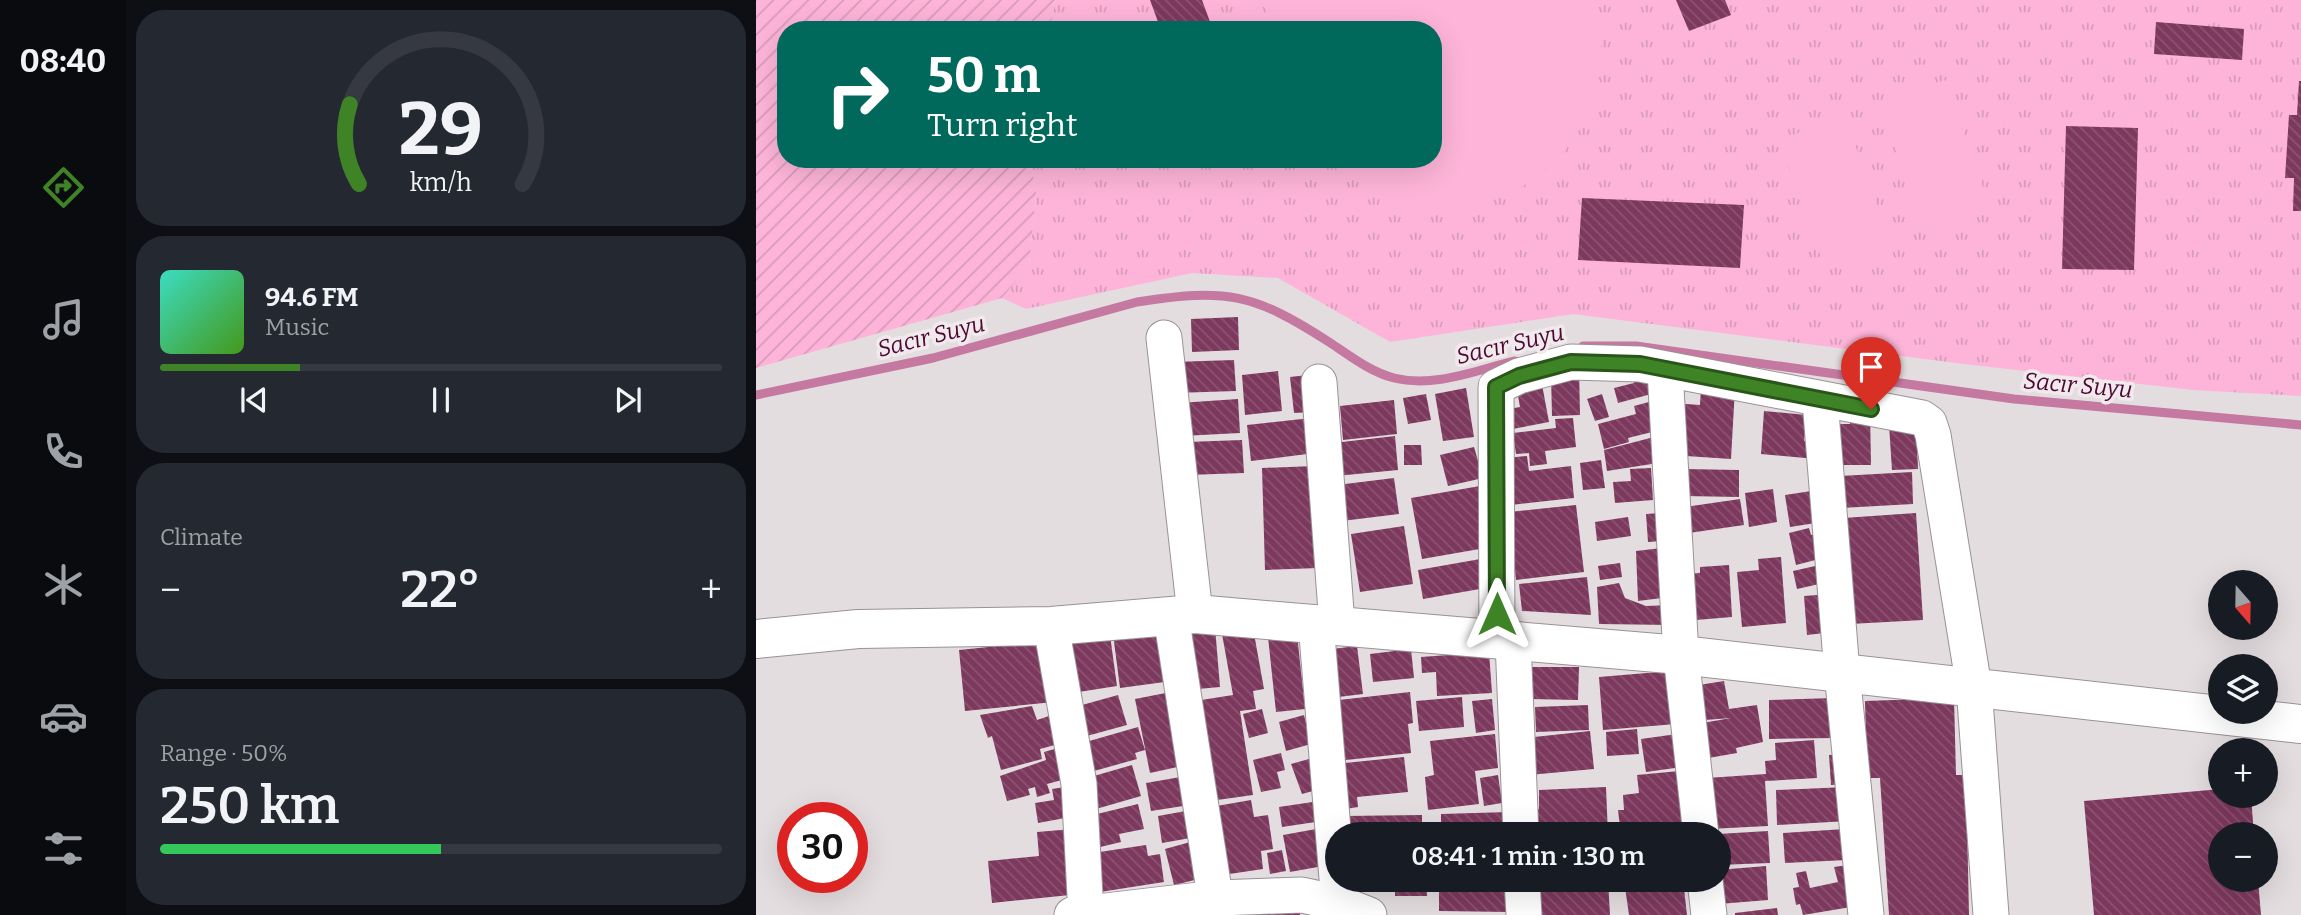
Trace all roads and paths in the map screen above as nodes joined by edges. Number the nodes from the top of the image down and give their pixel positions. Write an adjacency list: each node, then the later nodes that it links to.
1 (1164, 338): 5 (street)
2 (1665, 370): 4 (street); 9 (street); 10 (street)
3 (1319, 382): 6 (street)
4 (1821, 400): 11 (street); 12 (street)
5 (1183, 615): 6 (street); 7 (street); 18 (street)
6 (1327, 624): 9 (street); 19 (street)
7 (1051, 626): 8 (street); 20 (street)
8 (756, 639)
9 (1505, 640): 10 (street); 14 (street)
10 (1681, 654): 11 (street); 15 (street)
11 (1842, 672): 12 (street); 23 (street)
12 (1974, 687): 13 (street); 24 (street)
13 (2301, 724)
14 (1520, 822)
15 (1699, 822)
16 (1523, 892): 21 (street)
17 (1706, 892): 22 (street)
18 (1217, 907): 19 (street); 20 (street)
19 (1349, 911)
20 (1081, 914)
21 (1524, 915)
22 (1709, 915)
23 (1866, 915)
24 (1991, 915)

